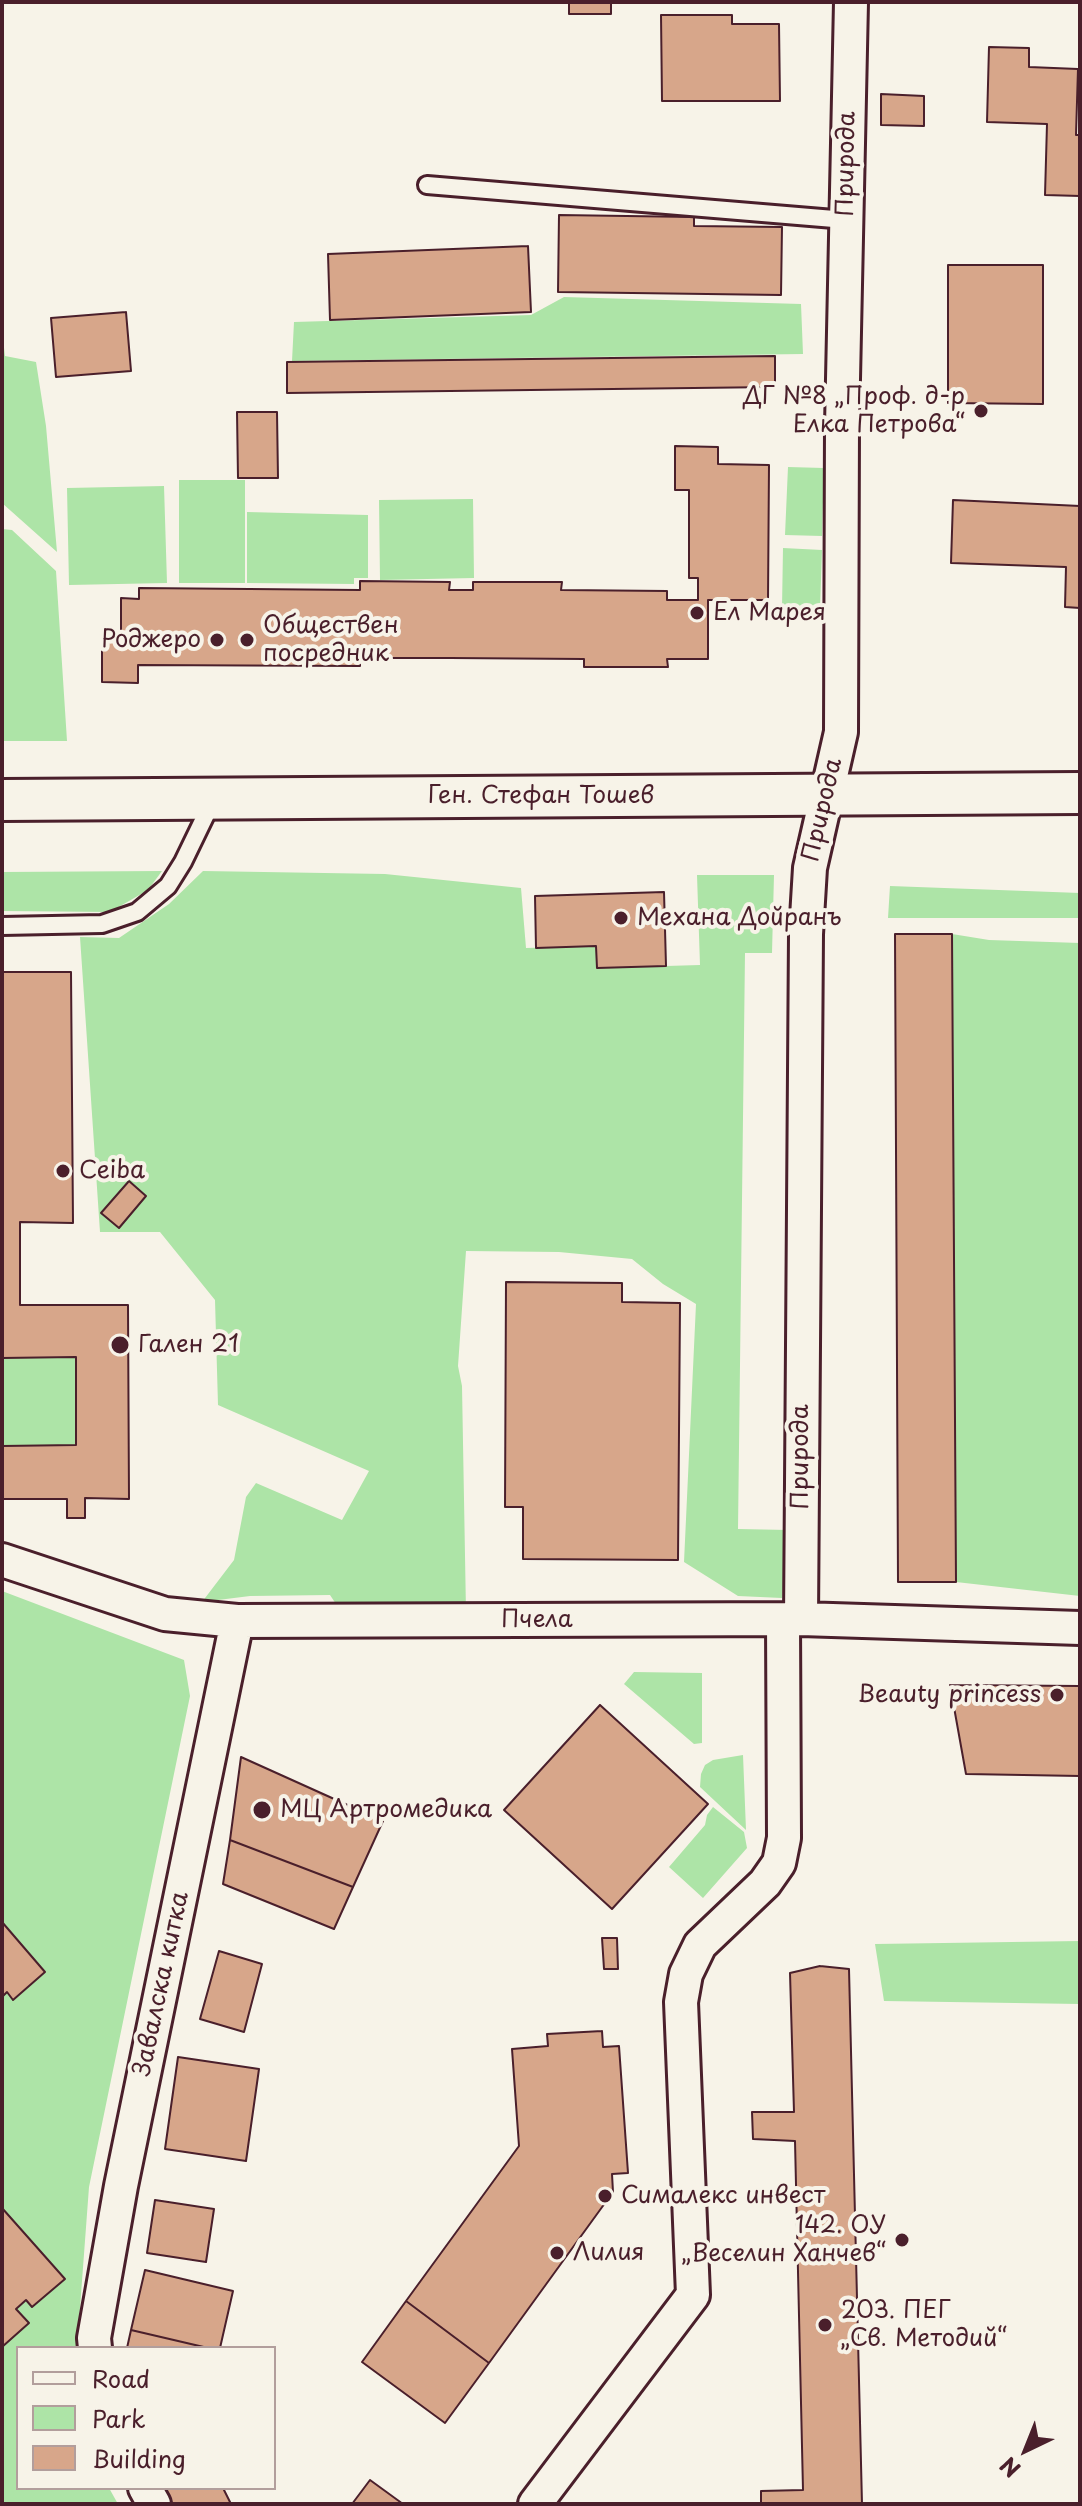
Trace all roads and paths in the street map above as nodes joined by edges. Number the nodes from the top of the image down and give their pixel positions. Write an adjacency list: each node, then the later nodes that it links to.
1 (851, 2): 3 (street, Природа)
2 (427, 185): 3 (lane)
3 (846, 220): 4 (street, Природа)
4 (828, 793): 5 (street, Ген. Стефан Тошев); 6 (street, Ген. Стефан Тошев); 10 (street, Природа)
5 (1080, 793)
6 (214, 798): 7 (street, Ген. Стефан Тошев); 8 (lane)
7 (2, 800)
8 (2, 926)
9 (2, 1560): 11 (street, Пчела)
10 (792, 1620): 11 (street, Пчела); 12 (street, Пчела); 14 (street, Природа)
11 (237, 1621): 13 (street, Завалска китка)
12 (1080, 1628)
13 (95, 2346)
14 (535, 2504)

